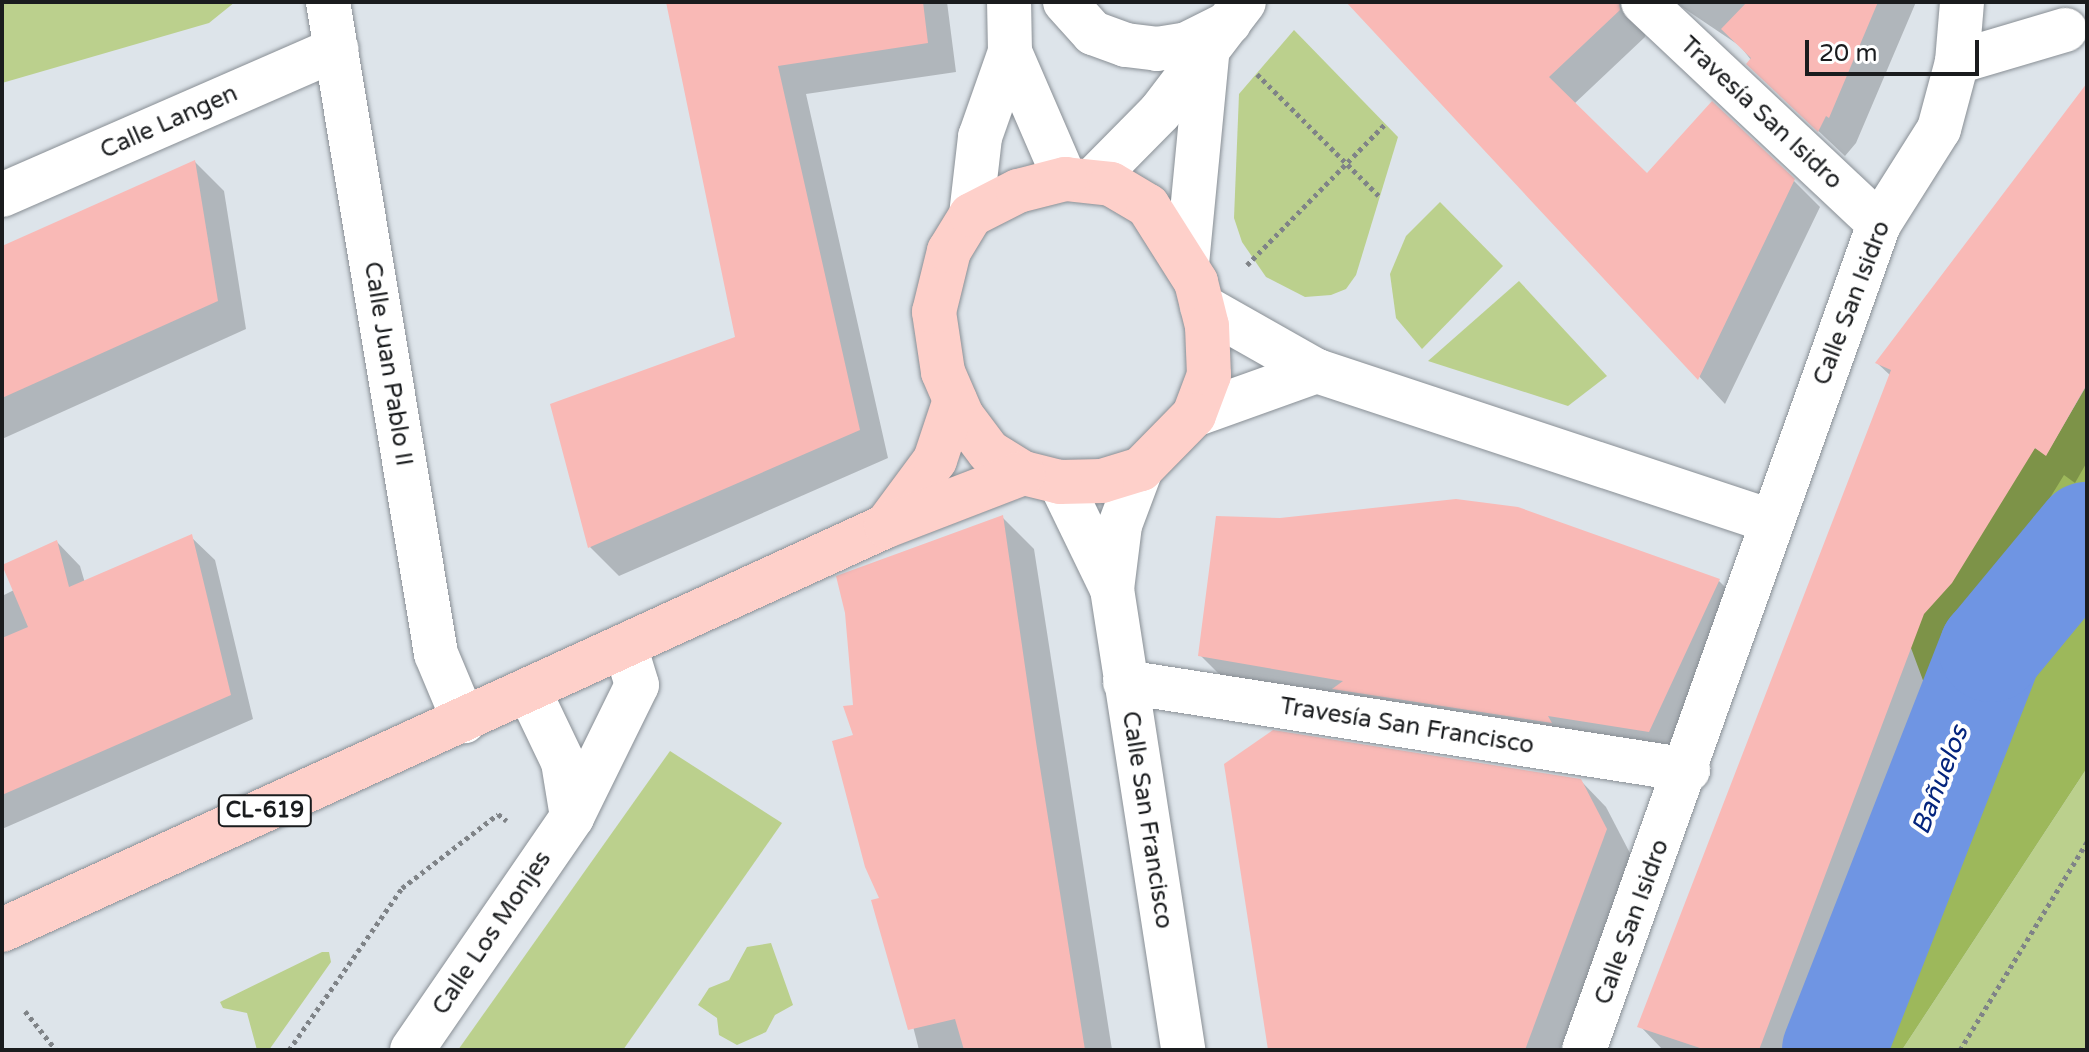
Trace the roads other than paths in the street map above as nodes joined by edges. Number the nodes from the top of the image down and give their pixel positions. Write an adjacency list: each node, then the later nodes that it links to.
1 (328, 2): 8 (street, Calle Juan Pablo II)
2 (1009, 2): 9 (street)
3 (1065, 2): 6 (street)
4 (1643, 2): 14 (street, Travesía San Isidro)
5 (1962, 2): 10 (street, Calle San Isidro)
6 (1225, 29): 11 (street); 15 (street)
7 (2065, 30): 10 (street)
8 (336, 49): 12 (street, Calle Langen); 28 (street, Calle Juan Pablo II)
9 (1010, 52): 11 (street); 13 (street)
10 (1957, 62): 14 (street, Calle San Isidro)
11 (1079, 180): 13 (main road); 15 (main road)
12 (2, 195)
13 (971, 215): 18 (main road)
14 (1879, 224): 22 (street, Calle San Isidro)
15 (1187, 264): 16 (main road)
16 (1202, 306): 17 (street); 19 (main road)
17 (1317, 371): 19 (street); 22 (street)
18 (955, 400): 21 (main road); 23 (main road)
19 (1194, 415): 20 (main road)
20 (1141, 469): 21 (main road); 24 (street, Calle San Francisco)
21 (1041, 478): 23 (main road); 24 (street, Calle San Francisco)
22 (1771, 521): 29 (street, Calle San Isidro)
23 (886, 526): 25 (main road, CL-619)
24 (1112, 589): 26 (street, Calle San Francisco)
25 (626, 648): 27 (main road, CL-619); 30 (street, Calle Los Monjes)
26 (1125, 682): 29 (street, Travesía San Francisco); 33 (street, Calle San Francisco)
27 (529, 691): 28 (main road, CL-619); 30 (street)
28 (464, 721): 31 (main road, CL-619)
29 (1688, 770): 34 (street, Calle San Isidro)
30 (572, 817): 32 (street, Calle Los Monjes)
31 (2, 930)
32 (412, 1050)
33 (1183, 1050)
34 (1584, 1050)

